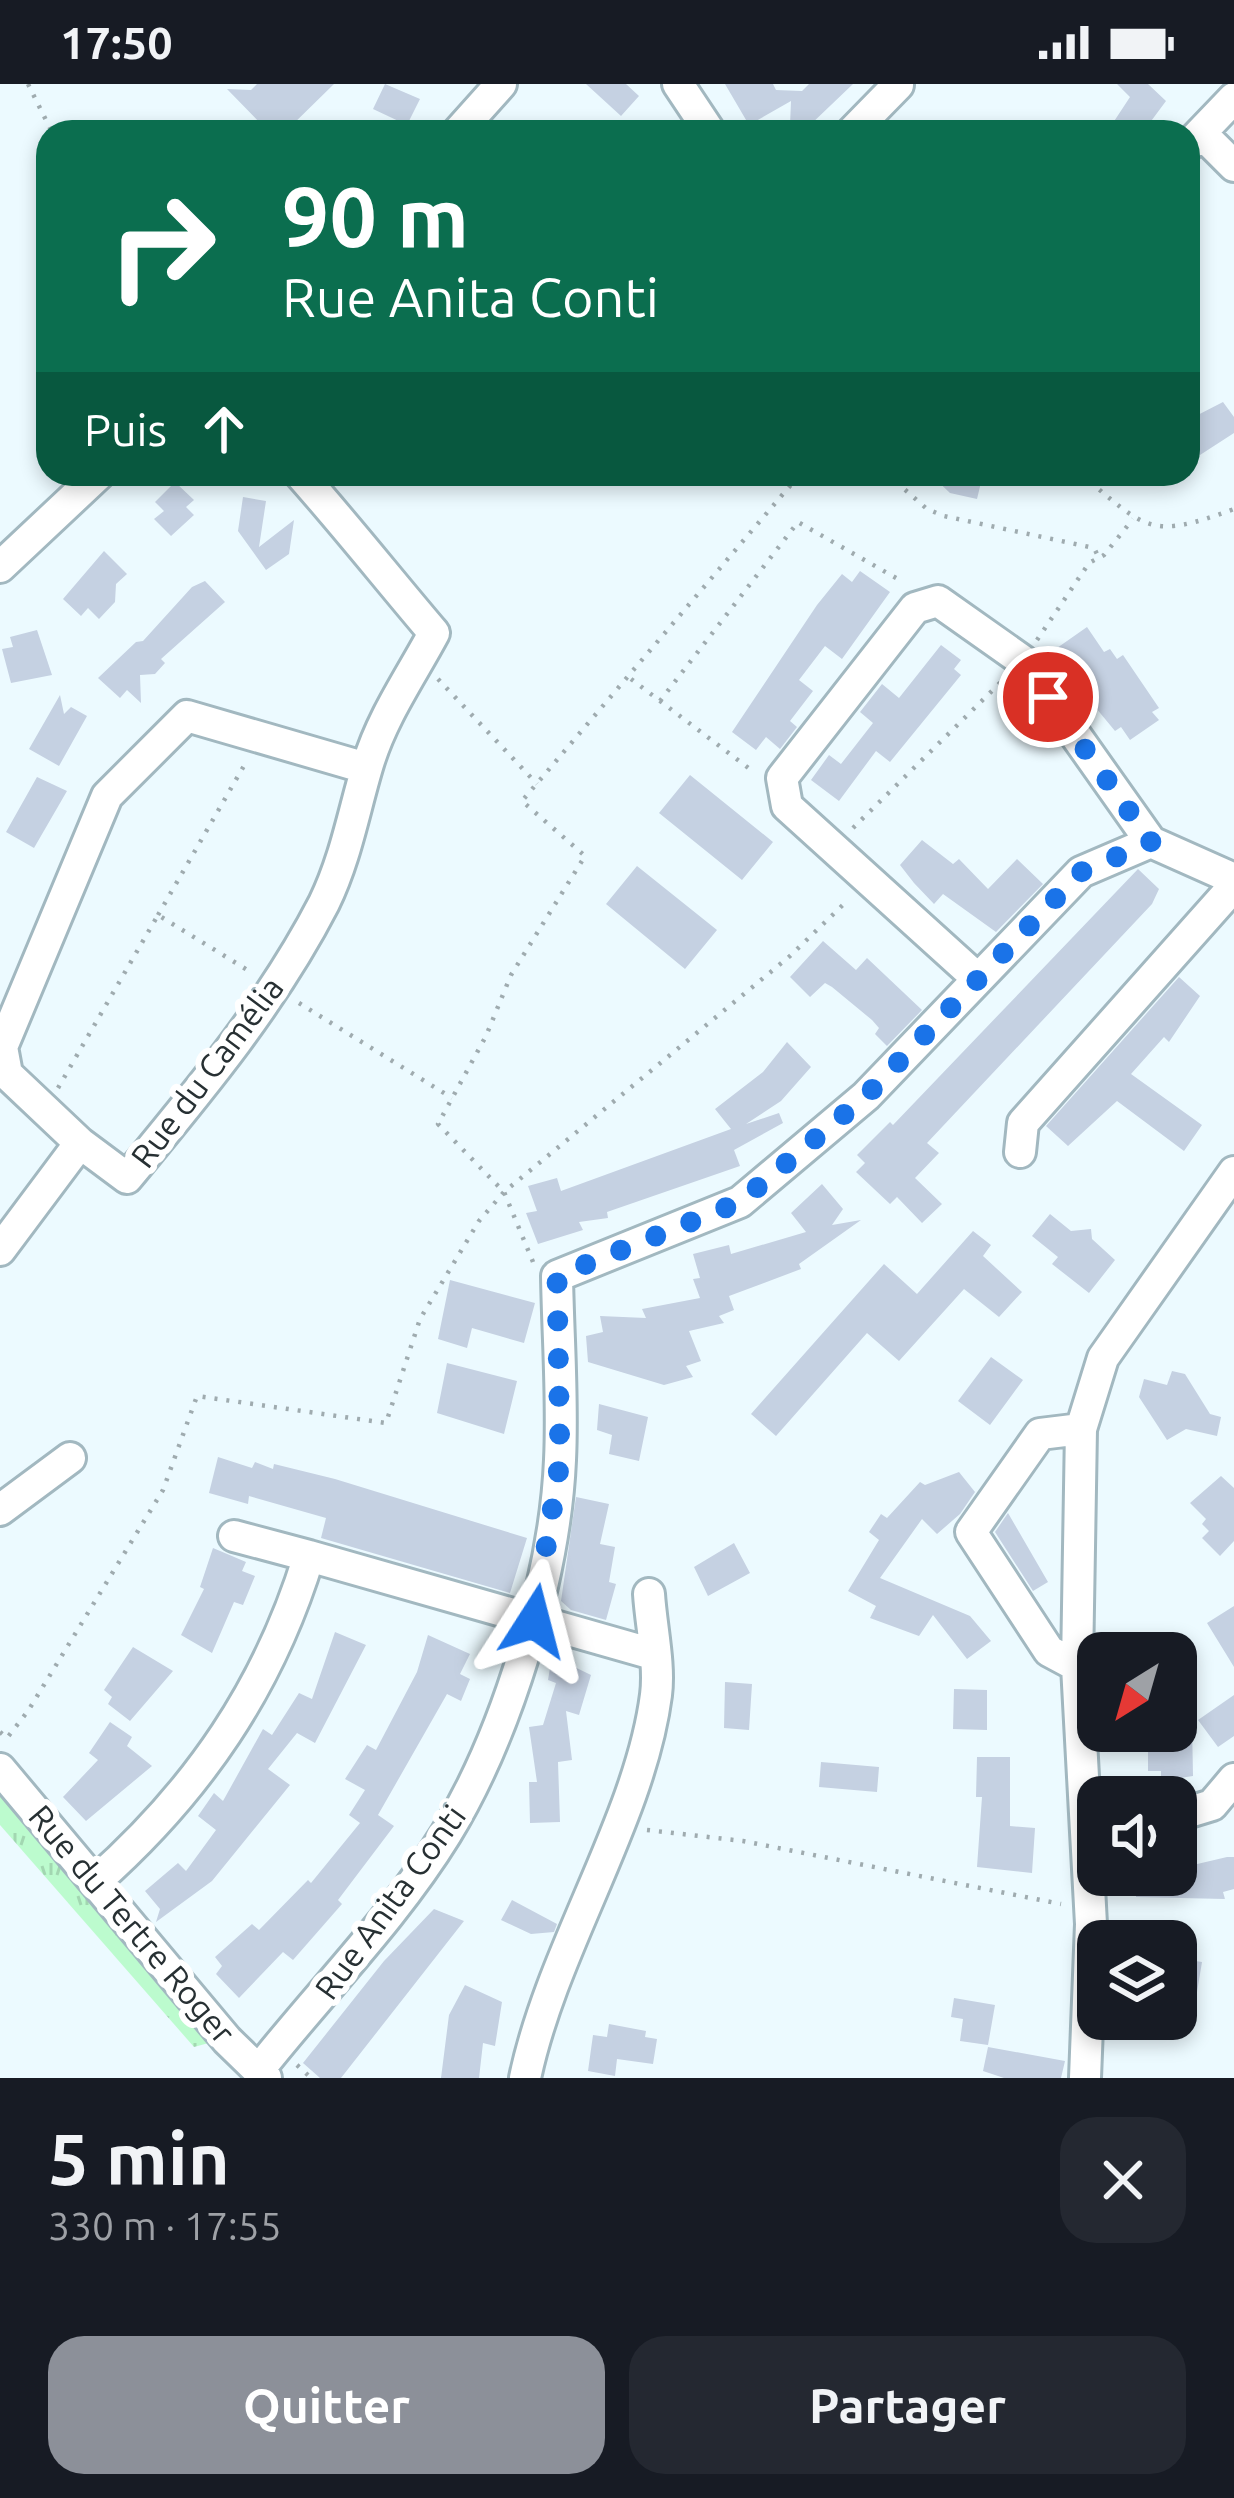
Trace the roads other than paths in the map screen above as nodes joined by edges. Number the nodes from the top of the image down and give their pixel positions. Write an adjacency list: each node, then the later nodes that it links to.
1 (500, 84): 5 (street)
2 (679, 84): 6 (street)
3 (898, 85): 7 (street)
4 (1234, 98): 8 (street)
5 (468, 120)
6 (702, 120)
7 (864, 120)
8 (1200, 135)
9 (1200, 143): 10 (street)
10 (1234, 166)
11 (86, 486): 13 (street)
12 (311, 486): 14 (street, Rue du Camélia)
13 (0, 567)
14 (366, 768): 18 (street, Rue du Camélia); 18 (street)
15 (1151, 842): 16 (street); 17 (street); 17 (street)
16 (1234, 883): 19 (street)
17 (978, 979): 28 (street, Rue Anita Conti)
18 (80, 1143): 21 (street, Rue du Camélia)
19 (1020, 1152)
20 (1234, 1172): 22 (street)
21 (0, 1250)
22 (1081, 1429): 29 (street); 31 (street)
23 (70, 1458): 24 (street)
24 (0, 1510)
25 (234, 1536): 26 (street)
26 (309, 1556): 28 (street); 35 (street)
27 (649, 1594): 30 (street)
28 (534, 1621): 30 (street); 37 (street, Rue Anita Conti)
29 (1078, 1632)
30 (653, 1654): 38 (street)
31 (1077, 1666)
32 (0, 1769): 35 (street, Rue du Tertre Roger)
33 (1234, 1779): 34 (street)
34 (1197, 1810)
35 (95, 1882): 37 (street, Rue du Tertre Roger)
36 (1091, 1896): 39 (street)
37 (262, 2074)
38 (525, 2078)
39 (1085, 2078)

